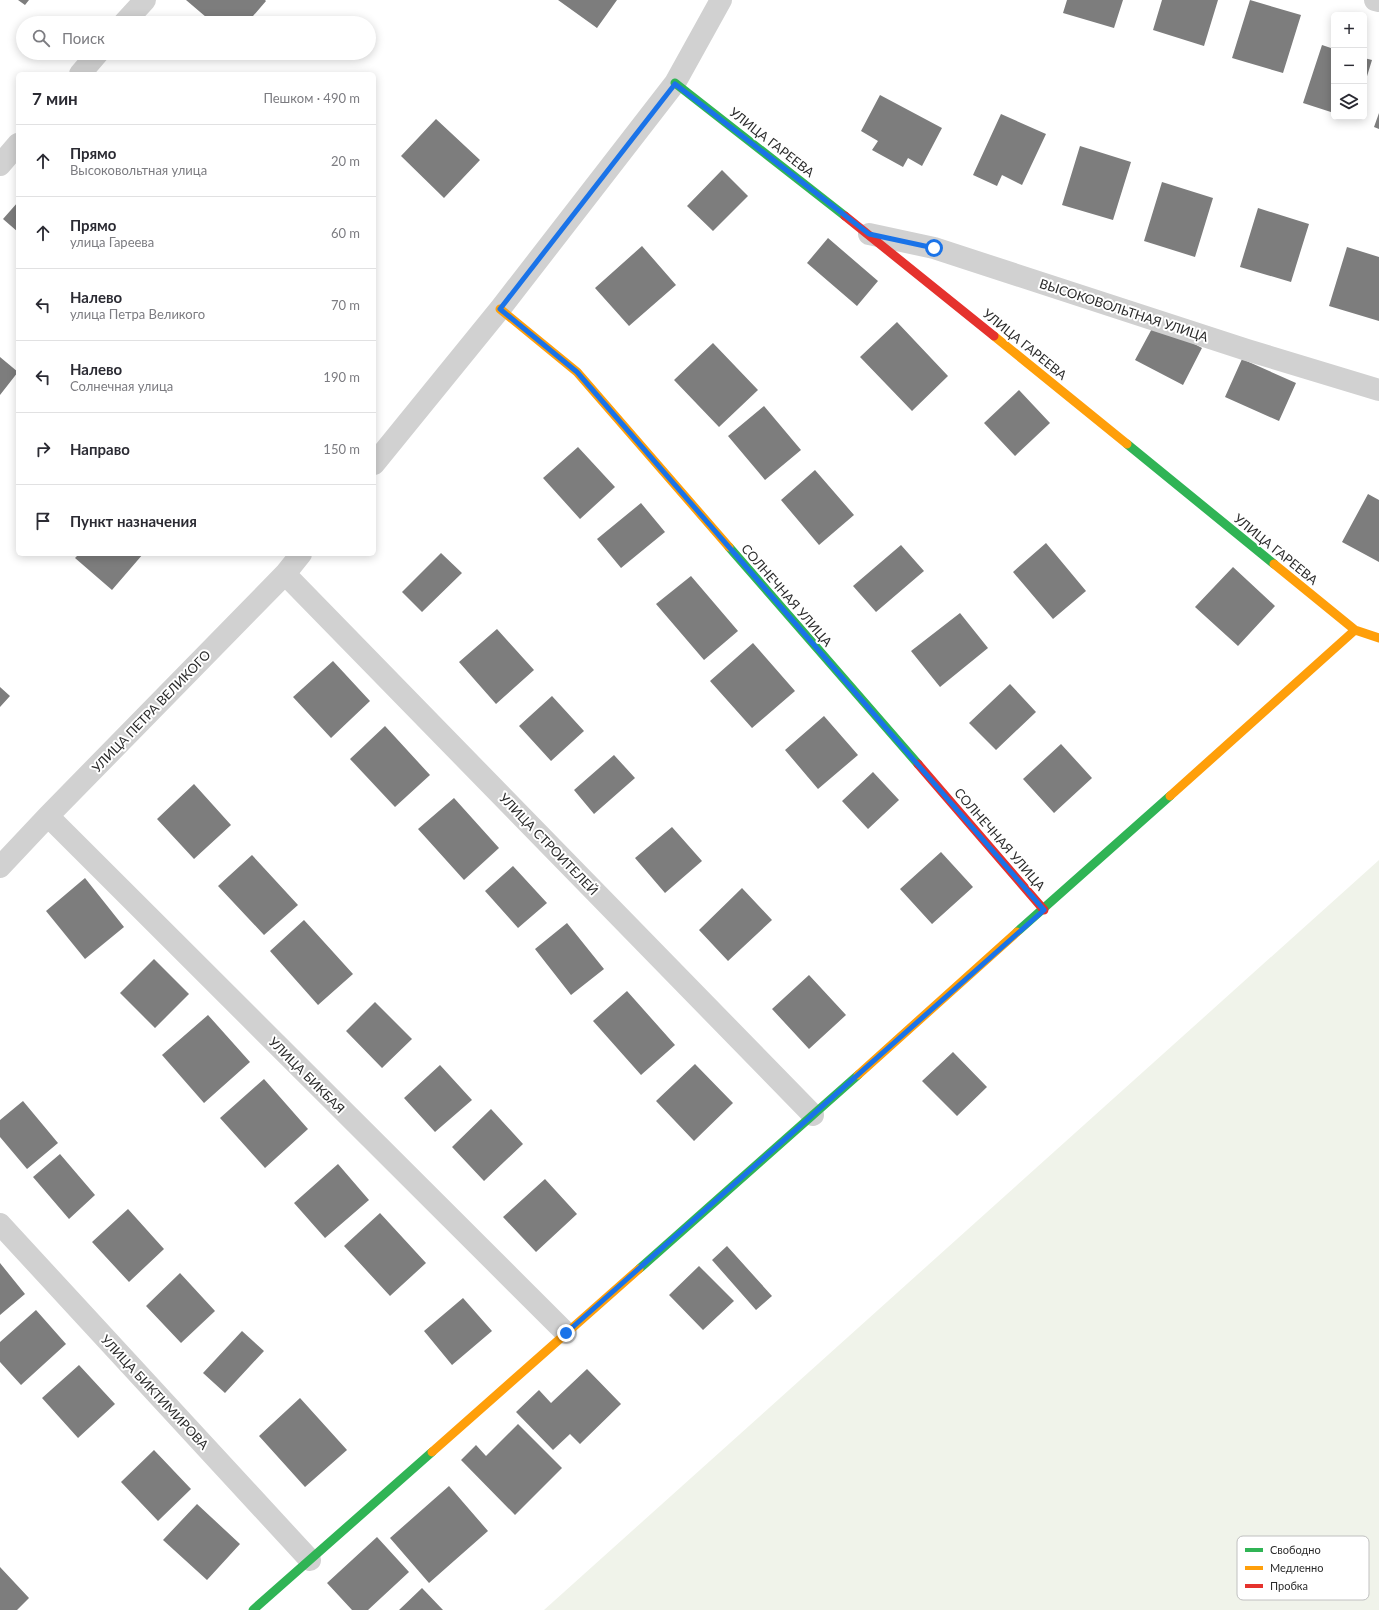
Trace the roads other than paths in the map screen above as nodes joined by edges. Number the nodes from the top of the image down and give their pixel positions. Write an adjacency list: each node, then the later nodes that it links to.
1 (144, 0): 5 (street)
2 (721, 0): 8 (street)
3 (1375, 0): 4 (street)
4 (1379, 1)
5 (130, 16)
6 (92, 60): 7 (street)
7 (82, 72)
8 (675, 84): 11 (street, УЛИЦА ГАРЕЕВА); 12 (street)
9 (16, 146): 10 (street)
10 (0, 165)
11 (869, 234): 13 (street, ВЫСОКОВОЛЬТНАЯ УЛИЦА); 17 (street, УЛИЦА ГАРЕЕВА)
12 (500, 309): 14 (street); 21 (street, СОЛНЕЧНАЯ УЛИЦА)
13 (1379, 390)
14 (376, 462)
15 (299, 556): 16 (street, УЛИЦА ПЕТРА ВЕЛИКОГО)
16 (285, 574): 19 (street, УЛИЦА ПЕТРА ВЕЛИКОГО); 22 (street, УЛИЦА СТРОИТЕЛЕЙ)
17 (1355, 630): 18 (street); 21 (street)
18 (1379, 638)
19 (48, 816): 20 (street, УЛИЦА ПЕТРА ВЕЛИКОГО); 24 (street, УЛИЦА БИКБАЯ)
20 (0, 867)
21 (1044, 910): 22 (street)
22 (813, 1115): 24 (street)
23 (0, 1224): 25 (street, УЛИЦА БИКТИМИРОВА)
24 (566, 1333): 25 (street)
25 (310, 1560): 26 (street)
26 (253, 1610)

